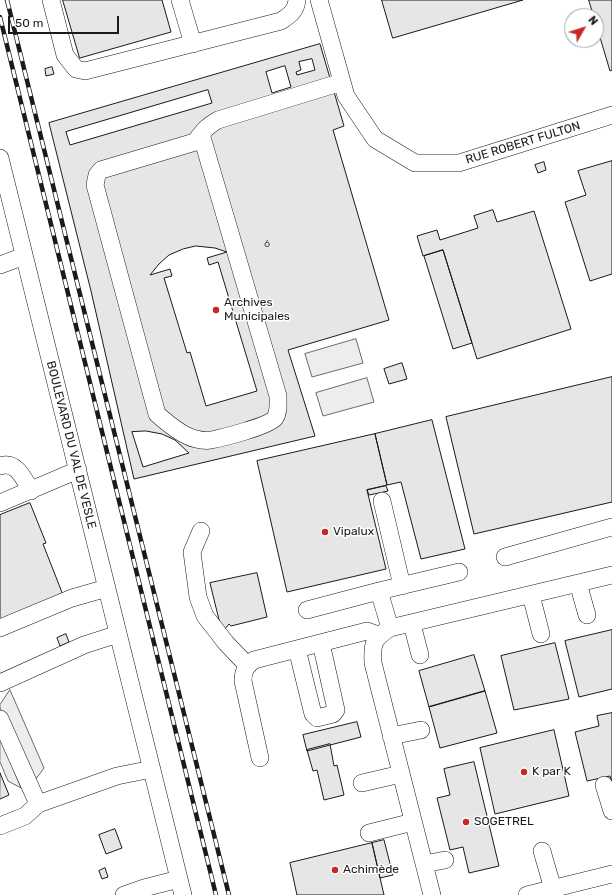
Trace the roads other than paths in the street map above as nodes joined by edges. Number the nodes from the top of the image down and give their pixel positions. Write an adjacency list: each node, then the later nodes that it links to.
1 (51, 0): 5 (street)
2 (180, 0): 5 (street)
3 (297, 0): 5 (street)
4 (319, 0): 6 (street, RUE ROBERT FULTON)
5 (193, 44)
6 (342, 82): 7 (street, RUE ROBERT FULTON); 8 (street)
7 (612, 115)
8 (201, 134): 8 (street)
9 (0, 158): 10 (street, BOULEVARD DU VAL DE VESLE)
10 (24, 256): 11 (street); 13 (street, BOULEVARD DU VAL DE VESLE)
11 (0, 265)
12 (0, 466): 14 (street)
13 (78, 470): 14 (street); 24 (street, BOULEVARD DU VAL DE VESLE)
14 (32, 491): 16 (street)
15 (382, 501): 23 (street)
16 (0, 503)
17 (612, 527): 19 (street)
18 (202, 531): 37 (street)
19 (506, 557)
20 (459, 572): 23 (street)
21 (612, 575): 22 (street)
22 (578, 583): 26 (street); 28 (street)
23 (402, 586): 25 (street)
24 (107, 588): 30 (street); 32 (street, BOULEVARD DU VAL DE VESLE)
25 (379, 591): 27 (street); 31 (street)
26 (531, 595): 29 (street); 33 (street)
27 (307, 610)
28 (587, 615)
29 (412, 624): 31 (street); 36 (street)
30 (0, 628)
31 (384, 632): 34 (street); 41 (street)
32 (118, 634): 38 (street); 43 (street, BOULEVARD DU VAL DE VESLE)
33 (541, 634)
34 (321, 643): 35 (street); 35 (street)
35 (297, 649): 37 (street)
36 (420, 655)
37 (247, 665): 42 (street)
38 (0, 683)
39 (0, 719): 47 (street)
40 (421, 730): 41 (street)
41 (392, 736): 44 (street)
42 (260, 758)
43 (152, 769): 47 (street); 56 (street, BOULEVARD DU VAL DE VESLE)
44 (401, 774): 45 (street); 49 (street)
45 (362, 783)
46 (604, 785): 48 (street)
47 (38, 804): 50 (street)
48 (612, 811)
49 (413, 822): 51 (street); 54 (street)
50 (0, 826)
51 (369, 833)
52 (542, 851): 57 (street)
53 (445, 860): 54 (street)
54 (424, 864): 59 (street)
55 (612, 874): 57 (street)
56 (181, 887): 58 (street, BOULEVARD DU VAL DE VESLE)
57 (553, 888): 60 (street)
58 (124, 895)
59 (432, 895)
60 (527, 895)

